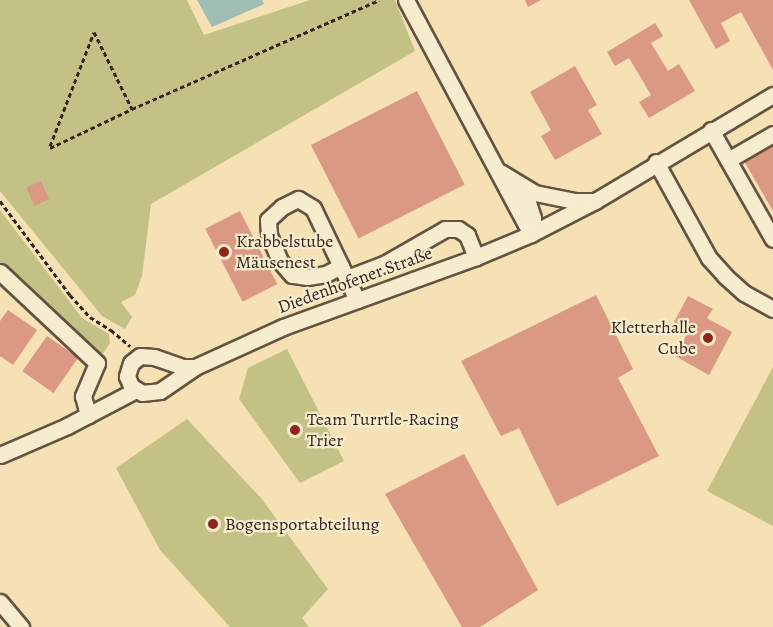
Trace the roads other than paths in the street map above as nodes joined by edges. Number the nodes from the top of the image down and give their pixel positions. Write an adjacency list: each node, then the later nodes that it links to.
1 (406, 0): 7 (street)
2 (773, 95): 3 (street, Diedenhofener Straße)
3 (711, 130): 5 (street); 6 (street, Diedenhofener Straße)
4 (773, 134): 5 (street)
5 (728, 160): 11 (street)
6 (656, 162): 9 (street, Diedenhofener Straße); 16 (street)
7 (497, 170): 8 (street); 10 (street)
8 (523, 187): 9 (street); 10 (street)
9 (595, 201): 10 (street, Diedenhofener Straße)
10 (531, 234): 12 (street, Diedenhofener Straße)
11 (773, 239)
12 (476, 257): 14 (street); 15 (street, Diedenhofener Straße)
13 (0, 272): 21 (street)
14 (344, 272): 14 (street); 15 (street)
15 (357, 300): 18 (street, Diedenhofener Straße)
16 (773, 309)
17 (162, 360): 18 (street); 19 (street); 20 (street)
18 (195, 367): 19 (street, Diedenhofener Straße)
19 (168, 387): 20 (street, Diedenhofener Straße)
20 (136, 390): 21 (street)
21 (88, 415): 22 (street)
22 (0, 454)
23 (0, 602): 24 (street)
24 (19, 626)

